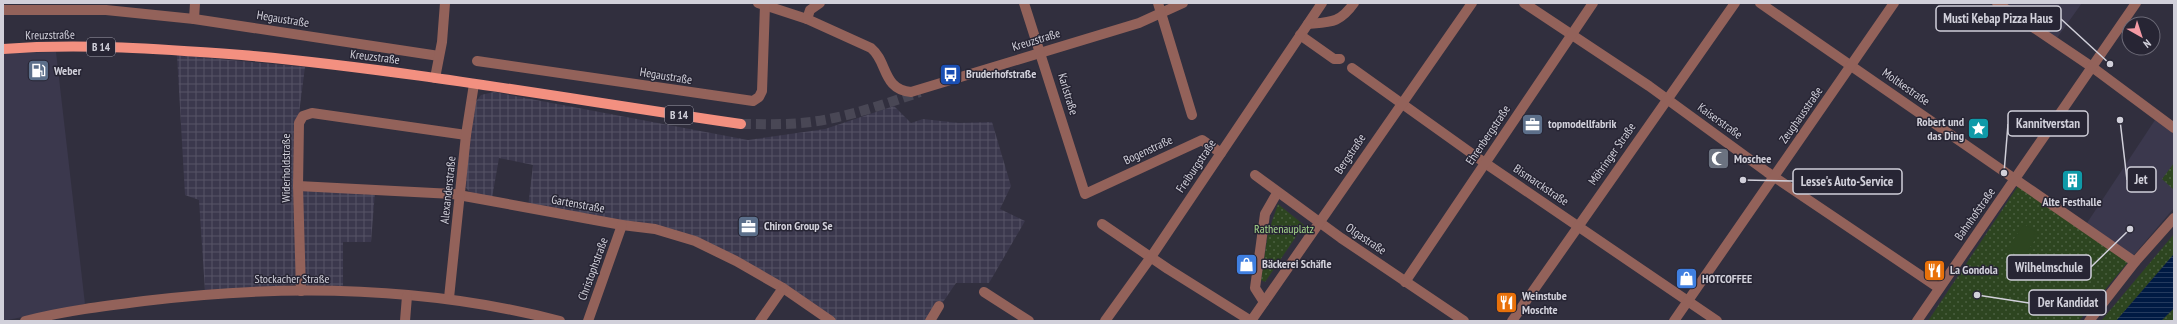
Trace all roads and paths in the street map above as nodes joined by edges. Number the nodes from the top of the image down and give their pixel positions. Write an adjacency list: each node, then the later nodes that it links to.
1 (195, 3): 21 (street)
2 (445, 3): 28 (street)
3 (820, 3): 22 (street)
4 (1024, 3): 27 (street, Karlstraße)
5 (1158, 3): 20 (street)
6 (1183, 3): 20 (street, Kreuzstraße)
7 (1322, 3): 23 (street, Freiburgstraße)
8 (1354, 3): 23 (street)
9 (1472, 3): 37 (street, Bergstraße)
10 (1524, 3): 24 (street, Kaiserstraße)
11 (1593, 3): 24 (street, Ehrenbergstraße)
12 (1735, 3): 36 (street, Möhringer Straße)
13 (1760, 3): 31 (street, Moltkestraße)
14 (1894, 3): 31 (street, Zeughausstraße)
15 (1997, 3): 32 (street)
16 (2136, 3): 32 (street, Bahnhofstraße)
17 (761, 4): 18 (street); 30 (street, Hegaustraße)
18 (784, 7): 22 (street)
19 (3, 10): 21 (street, Hegaustraße)
20 (1161, 14): 27 (street, Kreuzstraße); 38 (street)
21 (194, 19): 28 (street, Hegaustraße)
22 (807, 19): 27 (street, Kreuzstraße)
23 (1308, 24): 25 (street, Freiburgstraße)
24 (1572, 34): 36 (street, Kaiserstraße); 43 (street, Ehrenbergstraße)
25 (1300, 35): 29 (street); 42 (street, Freiburgstraße)
26 (3, 49): 34 (main road, Kreuzstraße / B 14)
27 (1041, 52): 49 (street, Karlstraße)
28 (439, 56): 34 (street)
29 (1340, 59)
30 (477, 61)
31 (1852, 65): 45 (street, Zeughausstraße); 46 (street, Moltkestraße)
32 (2092, 67): 40 (street); 46 (street, Bahnhofstraße)
33 (1352, 68): 37 (street, Bismarckstraße)
34 (435, 78): 35 (main road, Kreuzstraße / B 14)
35 (474, 84): 39 (main road, Kreuzstraße / B 14); 41 (street, Alexanderstraße)
36 (1667, 99): 45 (street, Kaiserstraße); 55 (street, Möhringer Straße)
37 (1401, 103): 43 (street, Bismarckstraße); 52 (street, Bergstraße)
38 (1192, 115)
39 (740, 124)
40 (2174, 128)
41 (466, 135): 47 (street, Widerholdstraße); 50 (street, Alexanderstraße)
42 (1221, 153): 49 (street, Bogenstraße); 56 (street, Freiburgstraße)
43 (1485, 163): 55 (street, Bismarckstraße); 58 (street, Ehrenbergstraße)
44 (1254, 175): 48 (street, Olgastraße)
45 (1774, 177): 60 (street, Kaiserstraße); 65 (street, Zeughausstraße)
46 (2016, 178): 57 (street, Moltkestraße); 60 (street, Bahnhofstraße)
47 (298, 186): 50 (street, Gartenstraße); 61 (street, Widerholdstraße)
48 (1277, 193): 52 (street, Olgastraße); 66 (street)
49 (1085, 194)
50 (461, 195): 54 (street, Gartenstraße); 64 (street, Alexanderstraße)
51 (2174, 218): 57 (street)
52 (1319, 223): 58 (street, Olgastraße); 66 (street, Bergstraße)
53 (1102, 224): 56 (street)
54 (622, 225): 59 (street, Gartenstraße); 71 (street, Christophstraße)
55 (1578, 226): 65 (street, Bismarckstraße); 79 (street, Möhringer Straße)
56 (1151, 257): 76 (street, Freiburgstraße); 77 (street)
57 (2135, 262): 83 (street)
58 (1405, 282): 78 (street, Olgastraße)
59 (783, 288): 72 (street); 73 (street, Gartenstraße)
60 (1939, 288): 82 (street, Bahnhofstraße)
61 (301, 291): 63 (street, Stockacher Straße); 68 (street, Stockacher Straße)
62 (984, 292): 75 (street)
63 (407, 296): 64 (street, Stockacher Straße); 69 (street)
64 (449, 298): 70 (street, Stockacher Straße)
65 (1688, 301): 80 (street, Zeughausstraße); 81 (street, Bismarckstraße)
66 (1264, 302): 77 (street, Bergstraße)
67 (939, 306): 74 (street)
68 (25, 321)
69 (405, 321)
70 (560, 321)
71 (588, 321)
72 (760, 321)
73 (831, 321)
74 (930, 321)
75 (1030, 321)
76 (1105, 321)
77 (1251, 321)
78 (1464, 321)
79 (1512, 321)
80 (1674, 321)
81 (1717, 321)
82 (1917, 321)
83 (2089, 321)

